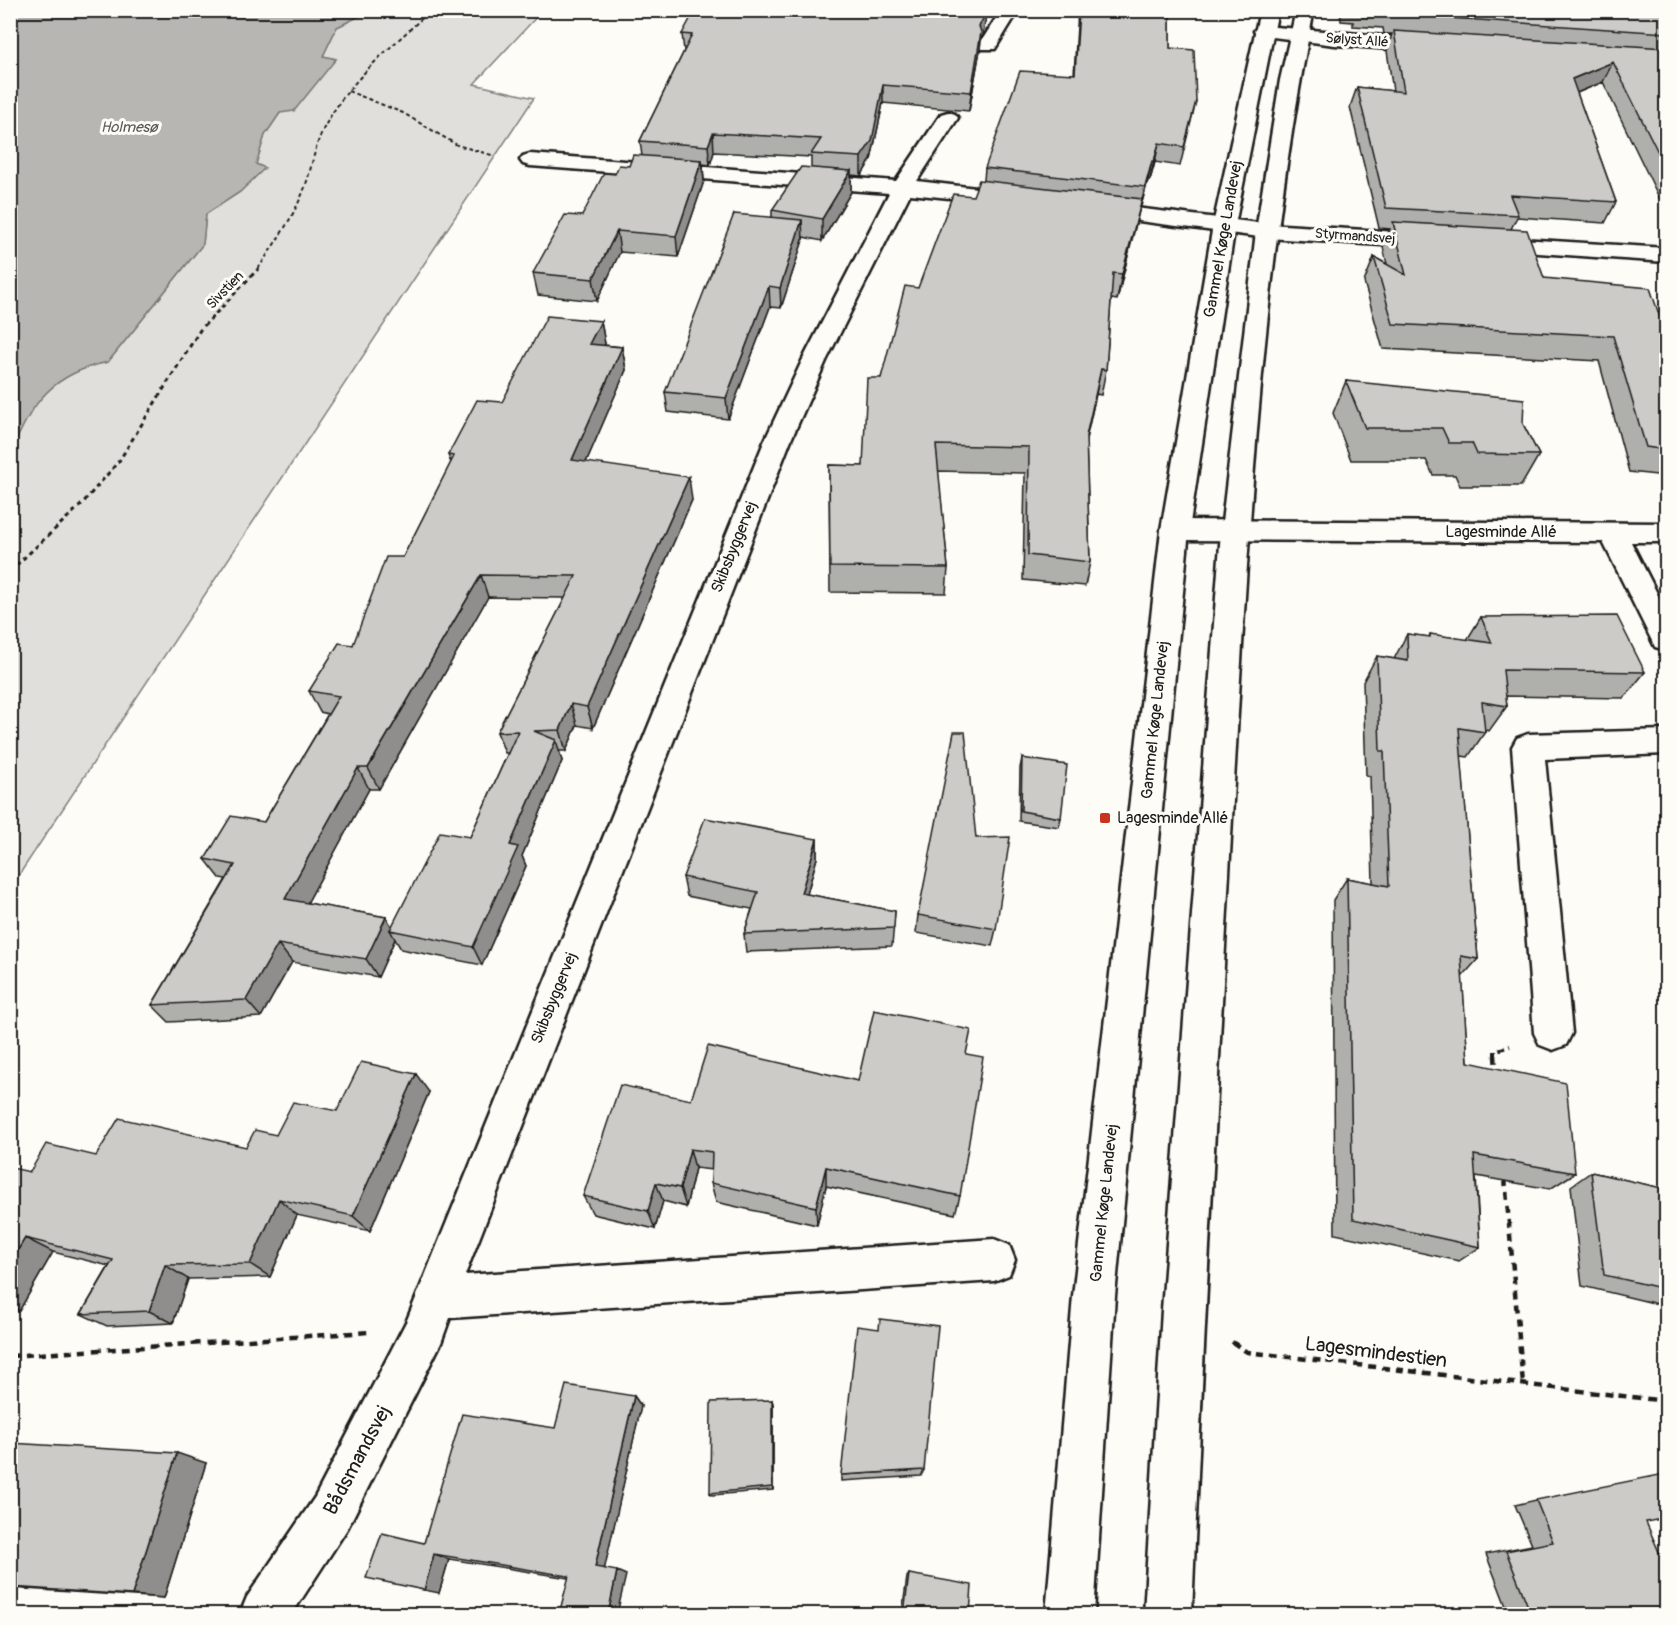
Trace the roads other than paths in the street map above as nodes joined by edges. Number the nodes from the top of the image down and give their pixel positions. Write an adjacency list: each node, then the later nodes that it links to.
1 (1010, 10): 4 (street)
2 (1266, 21): 3 (street, Sølyst Allé); 11 (street, Gammel Køge Landevej)
3 (1302, 23): 5 (street, Sølyst Allé); 12 (street)
4 (988, 45)
5 (1448, 46)
6 (948, 118): 8 (street, Skibsbyggervej)
7 (531, 160): 8 (street)
8 (903, 187): 9 (street); 22 (street, Skibsbyggervej)
9 (1044, 202)
10 (1071, 206): 11 (street)
11 (1224, 225): 12 (street, Styrmandsvej); 14 (street, Gammel Køge Landevej)
12 (1267, 231): 13 (street, Styrmandsvej); 15 (street)
13 (1666, 255)
14 (1175, 530): 15 (street, Lagesminde Allé); 24 (street, Gammel Køge Landevej)
15 (1235, 531): 16 (street, Lagesminde Allé); 25 (street)
16 (1612, 533): 17 (street, Lagesminde Allé); 18 (street)
17 (1666, 533)
18 (1666, 639)
19 (1666, 742): 20 (street)
20 (1553, 1033)
21 (994, 1260): 22 (street)
22 (430, 1313): 23 (street, Bådsmandsvej)
23 (264, 1614)
24 (1070, 1614)
25 (1168, 1614)

